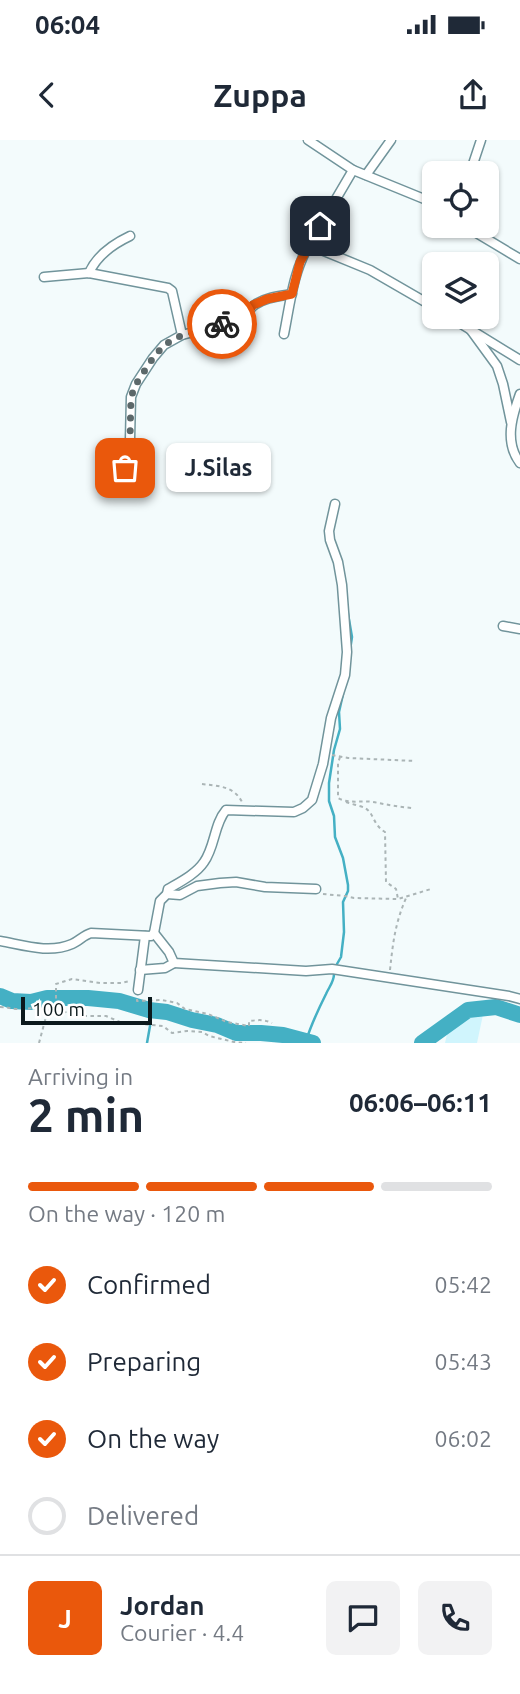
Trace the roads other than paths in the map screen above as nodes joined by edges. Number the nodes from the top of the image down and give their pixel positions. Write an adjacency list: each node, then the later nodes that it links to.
1 (308, 140): 5 (street)
2 (391, 140): 6 (street)
3 (481, 140): 4 (street)
4 (474, 161)
5 (353, 170): 6 (street); 10 (street)
6 (366, 175): 7 (street)
7 (422, 198)
8 (130, 236): 12 (street)
9 (485, 238): 11 (street)
10 (309, 245): 14 (street); 15 (street)
11 (520, 259)
12 (89, 273): 13 (street); 18 (street)
13 (44, 277)
14 (292, 294): 17 (street); 18 (street)
15 (422, 300)
16 (470, 329): 19 (street); 21 (street)
17 (284, 334)
18 (182, 335): 23 (street)
19 (520, 360)
20 (520, 394): 21 (street)
21 (510, 422): 22 (street)
22 (520, 463)
23 (123, 485)
24 (335, 504): 28 (street)
25 (503, 626): 26 (street)
26 (520, 629)
27 (316, 889): 28 (street)
28 (167, 894): 29 (street)
29 (154, 933): 30 (street); 32 (street)
30 (145, 936): 31 (street); 33 (street)
31 (0, 941)
32 (174, 963): 33 (street); 35 (street)
33 (139, 974): 34 (street)
34 (138, 990)
35 (520, 999)

